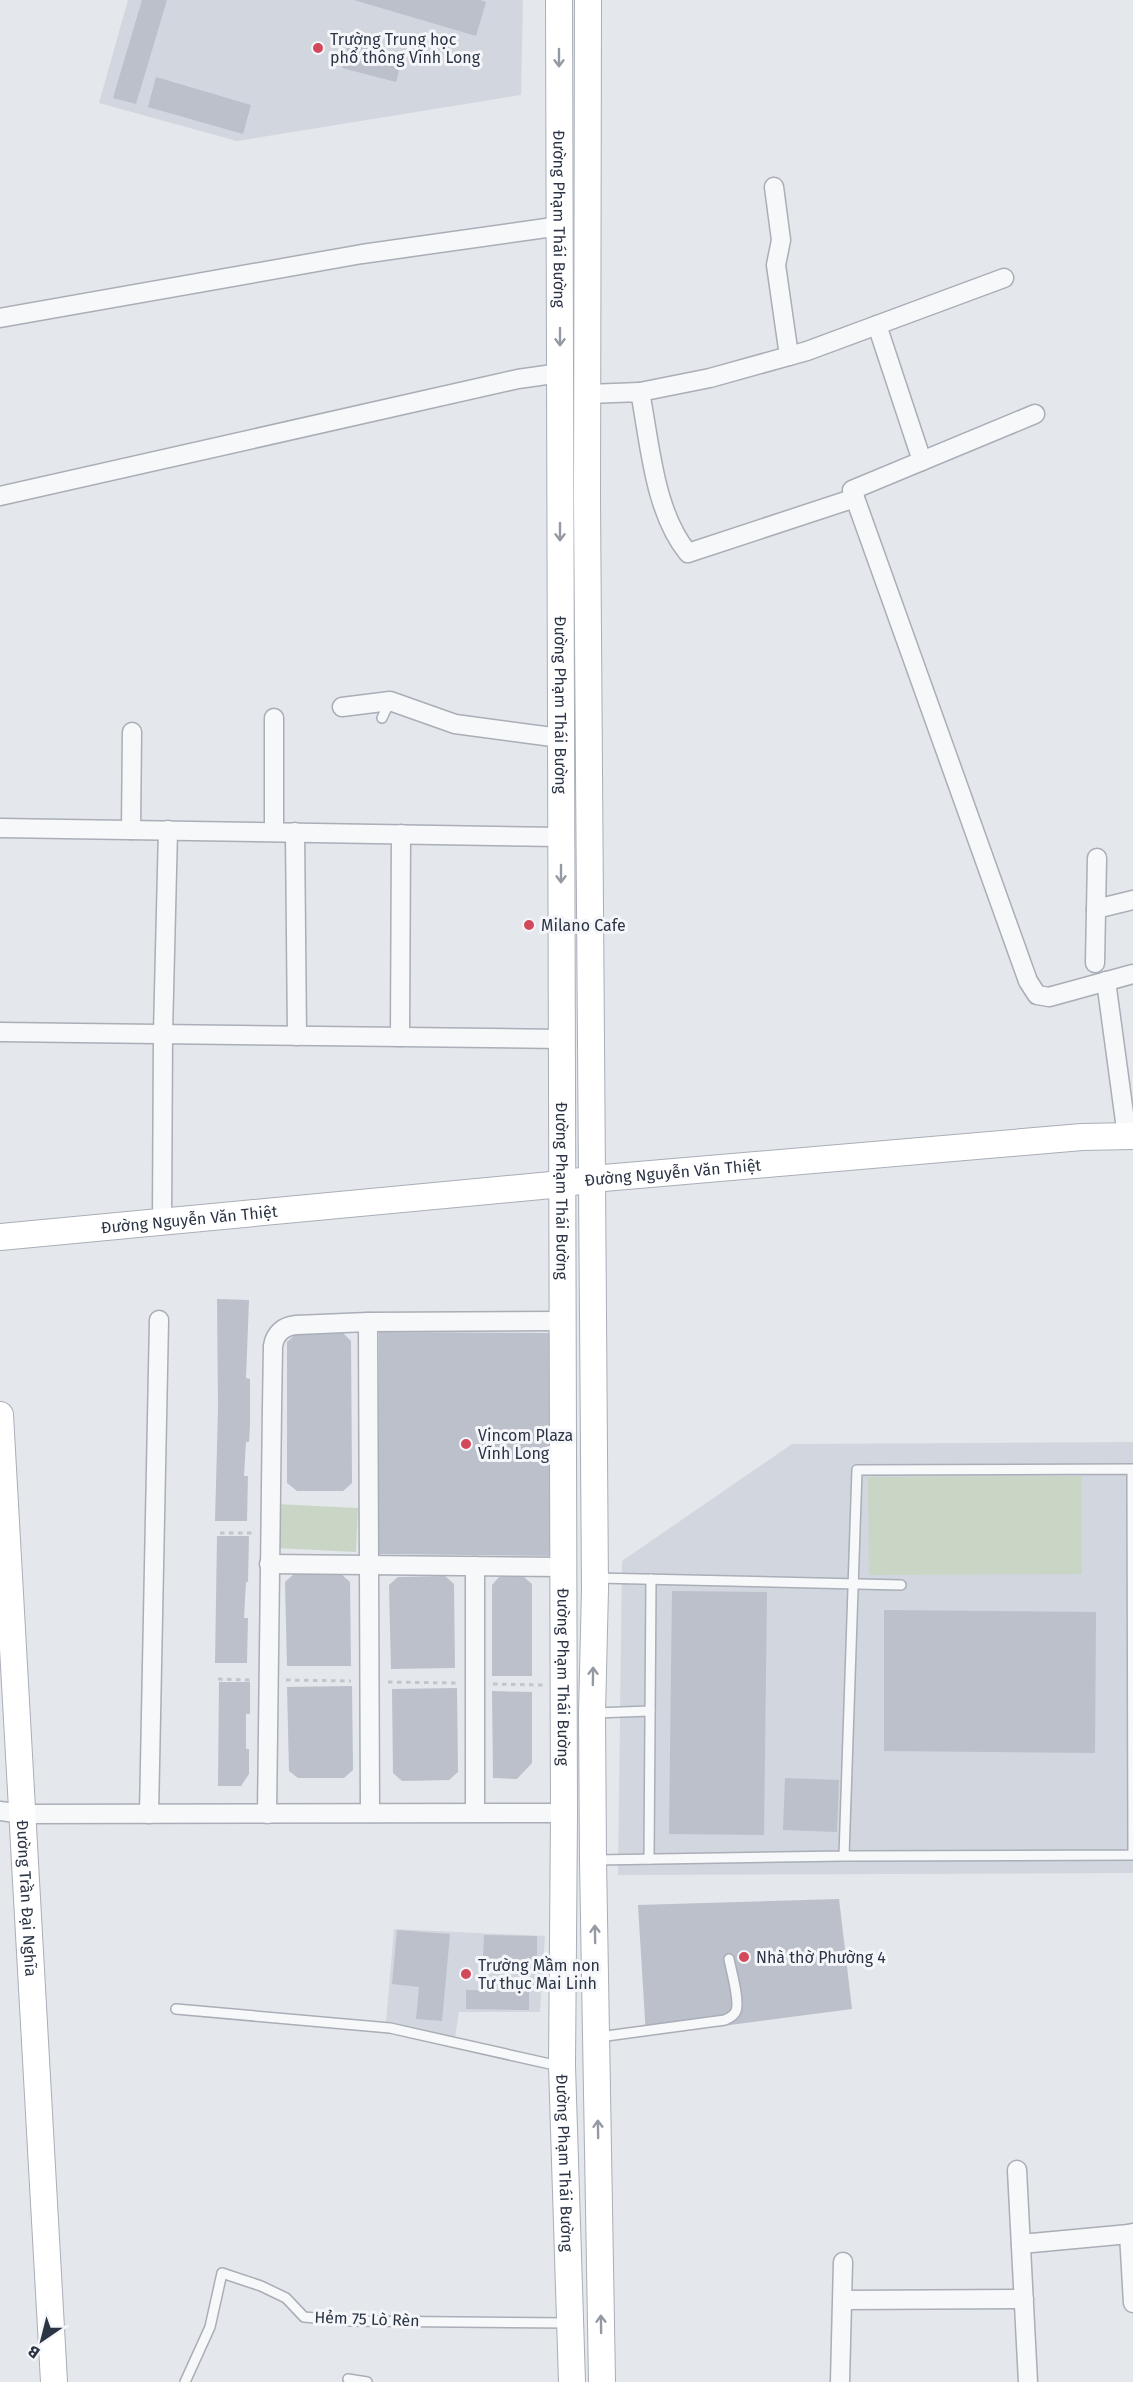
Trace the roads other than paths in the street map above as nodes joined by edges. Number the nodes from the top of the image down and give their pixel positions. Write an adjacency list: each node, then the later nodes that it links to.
1 (559, 0): 3 (main road, Đường Phạm Thái Bường, one-way to 3)
2 (588, 0): 4 (main road, Đường Phạm Thái Bường)
3 (559, 107): 4 (main road); 6 (main road, Đường Phạm Thái Bường)
4 (588, 110): 13 (main road, Đường Phạm Thái Bường)
5 (774, 187): 10 (street)
6 (560, 226): 8 (street); 11 (main road, Đường Phạm Thái Bường, one-way to 11)
7 (1004, 278): 9 (street)
8 (0, 318)
9 (877, 325): 10 (street); 15 (street)
10 (789, 356): 12 (street)
11 (560, 373): 16 (street); 21 (main road, Đường Phạm Thái Bường, one-way to 21)
12 (640, 392): 13 (street); 17 (street)
13 (588, 394): 29 (main road, Đường Phạm Thái Bường)
14 (1035, 414): 15 (street)
15 (922, 461): 17 (street)
16 (0, 496)
17 (855, 498): 35 (street)
18 (342, 707): 21 (street)
19 (274, 718): 25 (street)
20 (132, 732): 23 (street)
21 (560, 738): 28 (main road, Đường Phạm Thái Bường)
22 (0, 828): 23 (street)
23 (131, 830): 24 (street)
24 (168, 830): 25 (street); 37 (street)
25 (274, 832): 26 (street)
26 (295, 832): 27 (street); 38 (street)
27 (401, 834): 28 (street); 39 (street)
28 (561, 837): 29 (main road); 40 (main road, Đường Phạm Thái Bường, one-way to 40)
29 (590, 839): 42 (main road, Đường Phạm Thái Bường)
30 (1098, 858): 32 (street)
31 (1133, 900): 32 (street)
32 (1096, 909): 33 (street)
33 (1095, 963)
34 (1133, 974): 35 (street)
35 (1106, 981): 41 (street)
36 (0, 1032): 37 (street)
37 (163, 1033): 38 (street); 44 (street)
38 (297, 1036): 39 (street)
39 (400, 1037): 40 (street)
40 (561, 1039): 43 (main road, Đường Phạm Thái Bường)
41 (1130, 1136): 42 (main road, Đường Nguyễn Văn Thiệt)
42 (592, 1179): 43 (main road, Đường Nguyễn Văn Thiệt); 54 (main road, Đường Phạm Thái Bường)
43 (562, 1184): 44 (main road, Đường Nguyễn Văn Thiệt); 47 (main road, Đường Phạm Thái Bường)
44 (162, 1222): 45 (main road, Đường Nguyễn Văn Thiệt)
45 (0, 1237)
46 (159, 1320): 65 (street)
47 (563, 1321): 48 (street); 53 (main road, Đường Phạm Thái Bường)
48 (368, 1322): 50 (street); 51 (street)
49 (0, 1415): 62 (main road, Đường Trần Đại Nghĩa)
50 (269, 1564): 51 (street); 66 (street)
51 (369, 1565): 52 (street); 63 (street)
52 (476, 1566): 53 (street); 61 (street)
53 (563, 1566): 60 (main road, Đường Phạm Thái Bường)
54 (595, 1578): 55 (lane); 59 (main road, Đường Phạm Thái Bường, one-way to 54)
55 (651, 1579): 56 (lane); 58 (lane)
56 (853, 1584): 57 (lane); 67 (lane); 67 (lane)
57 (901, 1585)
58 (650, 1711): 59 (lane); 68 (lane)
59 (592, 1713): 60 (main road); 69 (main road, Đường Phạm Thái Bường)
60 (563, 1714): 64 (main road, Đường Phạm Thái Bường)
61 (475, 1812): 63 (street); 64 (street)
62 (11, 1813): 65 (street); 83 (main road, Đường Trần Đại Nghĩa)
63 (370, 1813): 66 (street)
64 (564, 1813): 73 (main road, Đường Phạm Thái Bường)
65 (149, 1814): 66 (street)
66 (267, 1814)
67 (844, 1856): 68 (lane)
68 (649, 1859): 69 (lane)
69 (593, 1860): 72 (main road, Đường Phạm Thái Bường, one-way to 69)
70 (729, 1959): 72 (lane)
71 (176, 2008): 73 (lane)
72 (596, 2038): 87 (main road, Đường Phạm Thái Bường, one-way to 72)
73 (562, 2066): 81 (main road, Đường Phạm Thái Bường)
74 (1017, 2170): 76 (street)
75 (1131, 2234): 76 (street); 80 (street)
76 (1021, 2244): 79 (street)
77 (843, 2262): 78 (street)
78 (843, 2300): 79 (street); 89 (street)
79 (1024, 2300): 90 (street)
80 (1133, 2303)
81 (569, 2323): 84 (lane, Hẻm 75 Lò Rèn); 86 (main road, Đường Phạm Thái Bường)
82 (348, 2379): 85 (lane)
83 (54, 2382)
84 (185, 2382)
85 (367, 2382)
86 (572, 2382): 87 (main road)
87 (602, 2382): 88 (street)
88 (608, 2382)
89 (840, 2382)
90 (1028, 2382)

